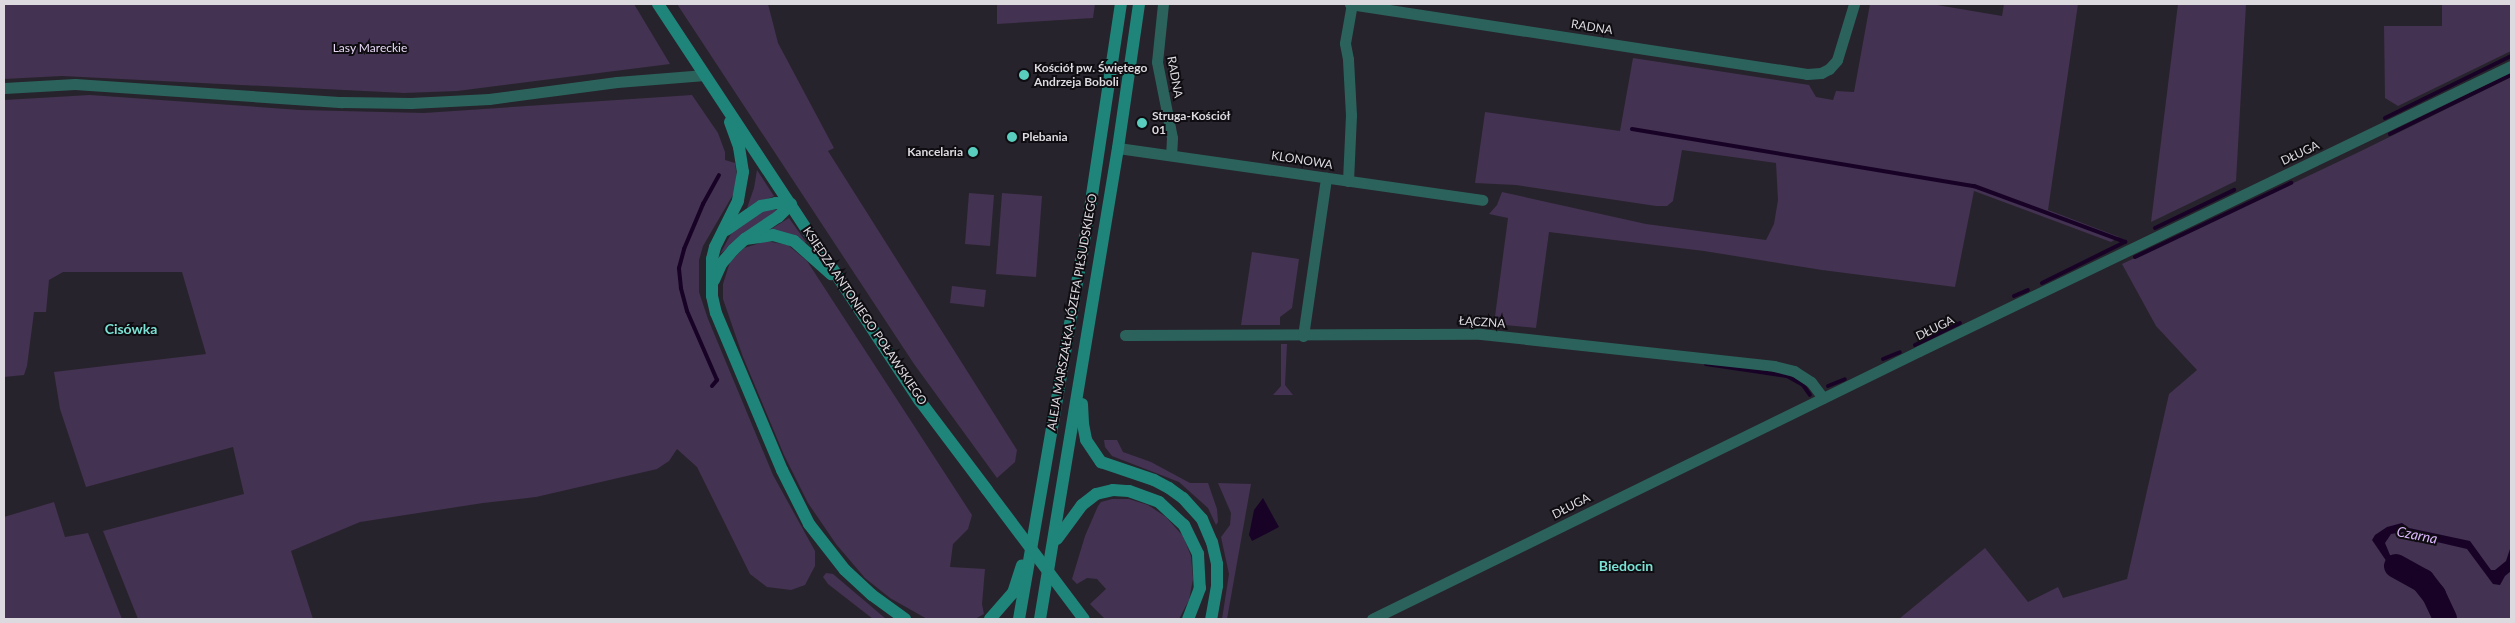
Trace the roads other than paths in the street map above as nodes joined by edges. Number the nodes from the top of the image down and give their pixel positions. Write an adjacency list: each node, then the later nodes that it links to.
1 (658, 4): 8 (main road, KSIĘDZA ANTONIEGO POŁAWSKIEGO)
2 (1121, 4): 25 (main road, ALEJA MARSZAŁKA JÓZEFA PIŁSUDSKIEGO)
3 (1139, 4): 11 (main road, ALEJA MARSZAŁKA JÓZEFA PIŁSUDSKIEGO)
4 (1163, 4): 12 (street, RADNA)
5 (1351, 4): 6 (street, RADNA); 14 (street)
6 (1854, 4)
7 (2511, 66): 24 (street, DŁUGA)
8 (705, 75): 9 (street); 10 (main road, KSIĘDZA ANTONIEGO POŁAWSKIEGO)
9 (4, 88)
10 (724, 103): 16 (main road, KSIĘDZA ANTONIEGO POŁAWSKIEGO); 17 (main road)
11 (1118, 148): 12 (street, KLONOWA); 23 (main road, ALEJA MARSZAŁKA JÓZEFA PIŁSUDSKIEGO)
12 (1171, 155): 13 (street, KLONOWA)
13 (1326, 178): 14 (street, KLONOWA); 22 (street)
14 (1348, 181): 15 (street, KLONOWA)
15 (1482, 200)
16 (791, 204): 17 (main road); 18 (main road); 20 (main road, KSIĘDZA ANTONIEGO POŁAWSKIEGO)
17 (722, 233): 19 (main road)
18 (745, 239): 19 (main road); 20 (main road)
19 (712, 285): 27 (main road)
20 (846, 288): 31 (main road, KSIĘDZA ANTONIEGO POŁAWSKIEGO, bridge)
21 (1125, 336): 22 (street, ŁĄCZNA)
22 (1303, 336): 24 (street, ŁĄCZNA)
23 (1081, 374): 26 (main road, ALEJA MARSZAŁKA JÓZEFA PIŁSUDSKIEGO); 33 (main road)
24 (1823, 398): 34 (street, DŁUGA)
25 (1036, 524): 28 (main road); 29 (main road, ALEJA MARSZAŁKA JÓZEFA PIŁSUDSKIEGO)
26 (1052, 553): 30 (main road, ALEJA MARSZAŁKA JÓZEFA PIŁSUDSKIEGO); 32 (main road)
27 (905, 619)
28 (990, 619)
29 (1019, 619)
30 (1040, 619)
31 (1084, 619)
32 (1188, 619)
33 (1211, 619)
34 (1372, 619)

